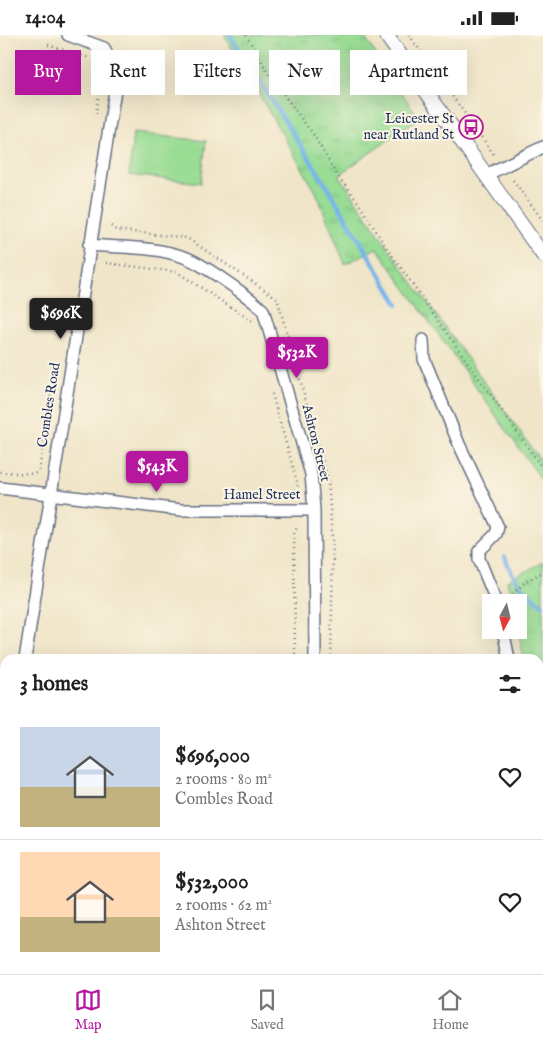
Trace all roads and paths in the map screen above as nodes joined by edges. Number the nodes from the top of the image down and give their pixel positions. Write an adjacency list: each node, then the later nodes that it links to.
1 (68, 35): 14 (street, Combles Road)
2 (246, 35): 21 (path)
3 (386, 35): 11 (street)
4 (409, 35): 10 (path)
5 (48, 45): 6 (path)
6 (91, 58)
7 (99, 95): 8 (path)
8 (96, 114)
9 (543, 147): 11 (street)
10 (495, 156)
11 (486, 175): 15 (street)
12 (513, 180): 13 (path)
13 (543, 221)
14 (89, 245): 25 (street, Combles Road); 26 (street, Ashton Street)
15 (543, 255)
16 (106, 263): 17 (path)
17 (254, 329)
18 (423, 340): 29 (street)
19 (54, 373): 22 (path)
20 (272, 392): 24 (path)
21 (543, 469)
22 (0, 472)
23 (0, 488): 25 (street, Hamel Street)
24 (299, 493)
25 (51, 494): 26 (street, Hamel Street); 32 (street, Combles Road)
26 (314, 510): 34 (street, Ashton Street)
27 (298, 525): 33 (path)
28 (543, 572): 30 (path)
29 (493, 594)
30 (513, 594)
31 (504, 639): 35 (street)
32 (26, 654)
33 (295, 654)
34 (315, 654)
35 (508, 654)

